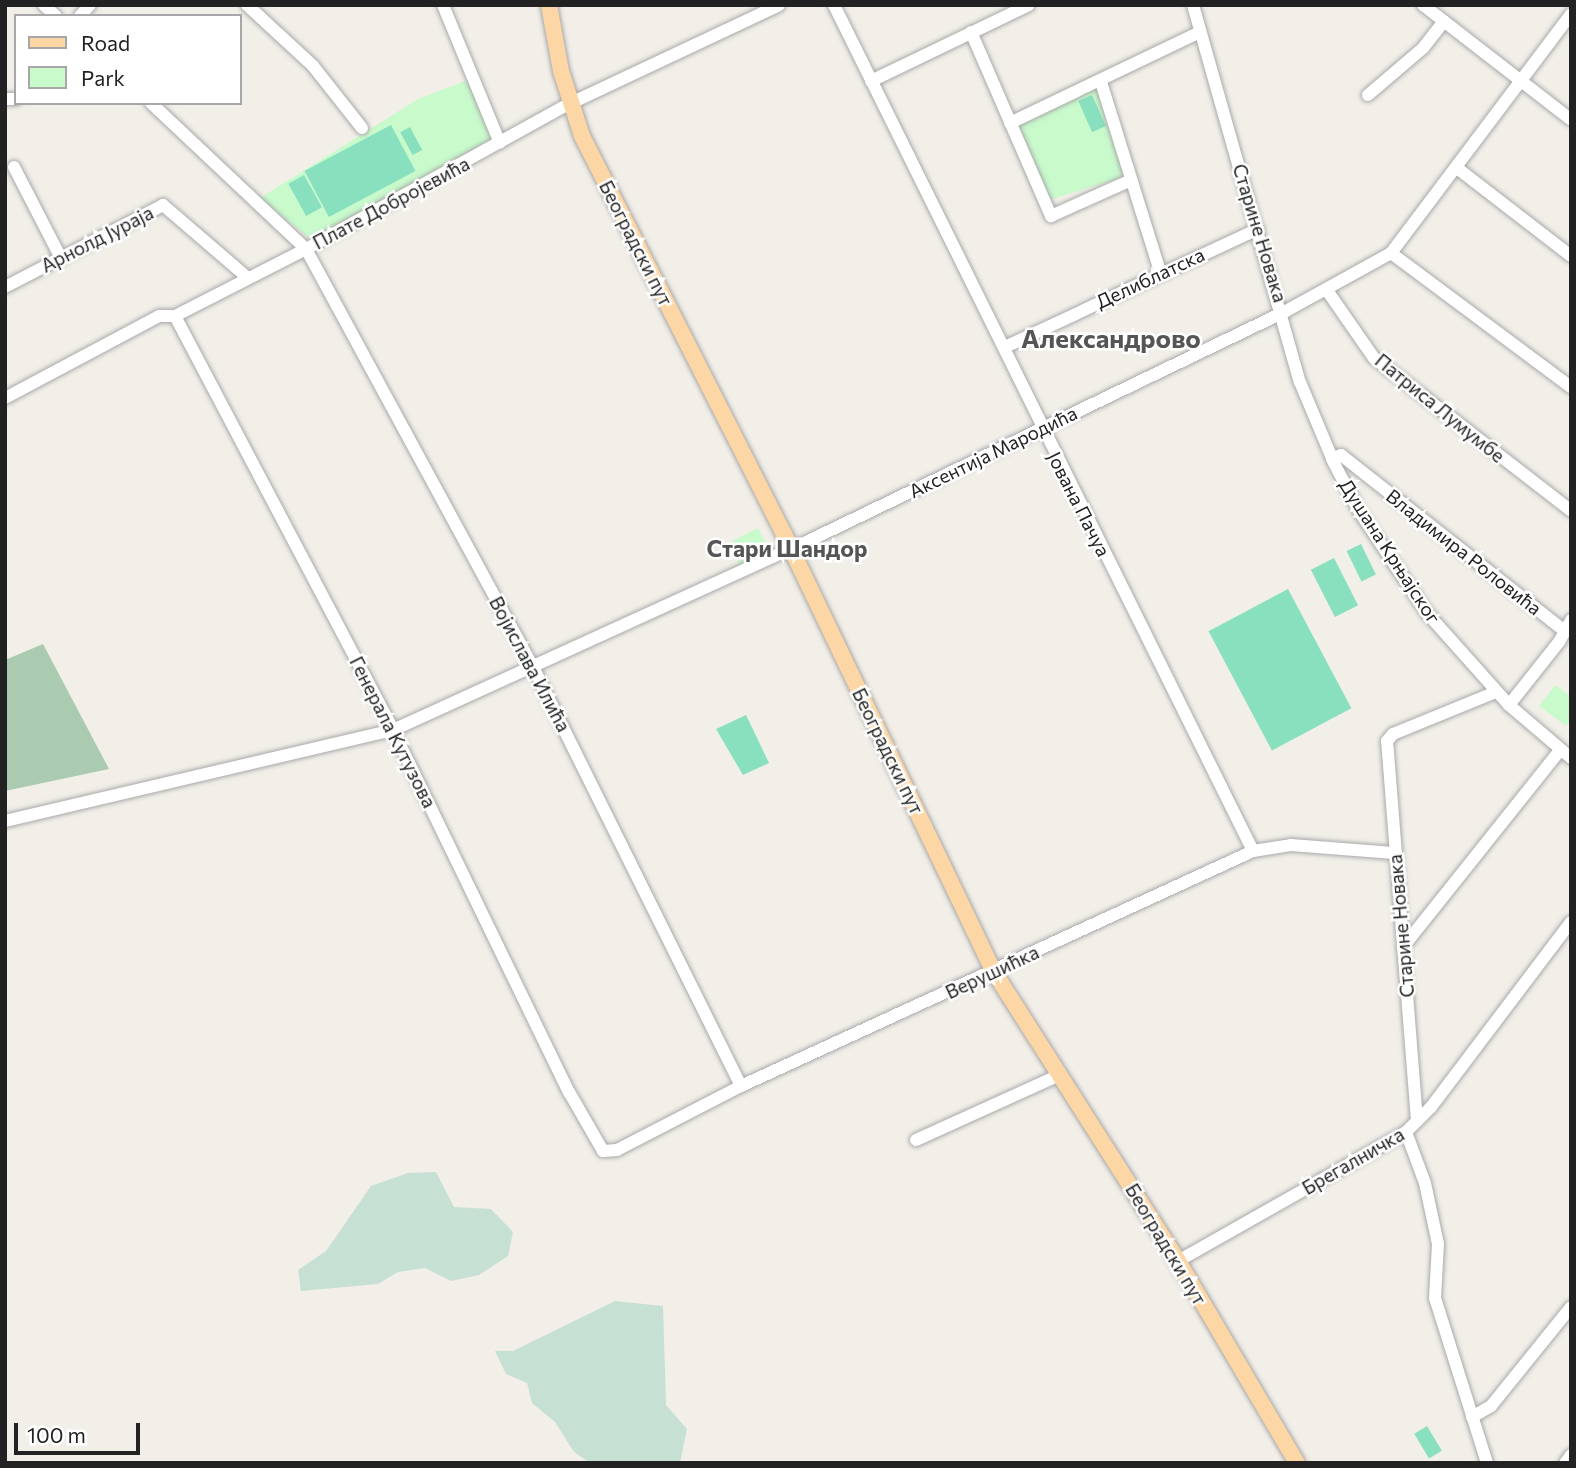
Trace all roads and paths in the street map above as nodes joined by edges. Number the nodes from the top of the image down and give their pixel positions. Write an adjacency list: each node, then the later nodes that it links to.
1 (443, 5): 22 (street)
2 (549, 5): 17 (main road, Београдски пут)
3 (779, 5): 17 (street, Плате Добројевића)
4 (834, 5): 14 (street, Јована Пачуа)
5 (1028, 5): 11 (street)
6 (1193, 5): 12 (street, Старине Новака)
7 (1423, 5): 10 (street)
8 (249, 6): 21 (street)
9 (1571, 14): 13 (street, Аксентија Мародића)
10 (1444, 22): 13 (street); 16 (street)
11 (971, 32): 14 (street); 20 (street)
12 (1200, 32): 15 (street); 26 (street, Старине Новака)
13 (1520, 81): 19 (street); 24 (street, Аксентија Мародића)
14 (871, 82): 37 (street, Јована Пачуа)
15 (1101, 82): 20 (street); 25 (street)
16 (1368, 95)
17 (569, 104): 22 (street, Плате Добројевића); 43 (main road, Београдски пут)
18 (153, 105): 27 (street, Војислава Илића)
19 (1571, 120)
20 (1010, 123): 25 (street)
21 (362, 128)
22 (500, 143): 27 (street, Плате Добројевића)
23 (14, 167): 30 (street)
24 (1457, 168): 28 (street, Аксентија Мародића); 29 (street)
25 (1131, 180): 31 (street)
26 (1258, 229): 31 (street, Делиблатска); 35 (street, Старине Новака)
27 (306, 249): 32 (street, Плате Добројевића); 45 (street, Војислава Илића)
28 (1391, 253): 34 (street, Аксентија Мародића); 38 (street)
29 (1571, 256)
30 (61, 258): 32 (street, Арнолд Јураја); 33 (street, Арнолд Јураја)
31 (1160, 272): 37 (street, Делиблатска)
32 (248, 278): 36 (street, Плате Добројевића)
33 (5, 287)
34 (1326, 289): 35 (street, Аксентија Мародића); 42 (street, Патриса Лумумбе)
35 (1284, 312): 40 (street, Аксентија Мародића); 41 (street, Старине Новака)
36 (175, 316): 39 (street, Плате Добројевића); 48 (street, Генерала Кутузова)
37 (1005, 347): 40 (street, Јована Пачуа)
38 (1571, 387)
39 (5, 398)
40 (1041, 429): 43 (street, Аксентија Мародића); 51 (street, Јована Пачуа)
41 (1332, 459): 44 (street, Владимира Роловића); 46 (street, Душана Крњајског)
42 (1571, 511)
43 (791, 549): 45 (street, Аксентија Мародића); 55 (main road, Београдски пут)
44 (1567, 625): 47 (street)
45 (533, 667): 48 (street, Аксентија Мародића); 57 (street, Војислава Илића)
46 (1496, 692): 47 (street, Душана Крњајског); 52 (street, Старине Новака)
47 (1509, 705): 49 (street, Душана Крњајског)
48 (393, 730): 50 (street, Аксентија Мародића); 61 (street, Генерала Кутузова)
49 (1565, 754): 54 (street)
50 (5, 821)
51 (1253, 851): 52 (street, Верушићка); 55 (street, Верушићка)
52 (1394, 853): 54 (street, Старине Новака)
53 (1571, 922): 58 (street, Брегалничка)
54 (1403, 947): 58 (street, Старине Новака)
55 (994, 972): 56 (main road, Београдски пут); 57 (street, Верушићка)
56 (1059, 1074): 60 (street); 62 (main road, Београдски пут)
57 (741, 1086): 61 (street, Верушићка)
58 (1417, 1121): 59 (street, Брегалничка)
59 (1406, 1132): 62 (street, Брегалничка); 64 (street)
60 (916, 1140)
61 (603, 1152)
62 (1178, 1261): 66 (main road, Београдски пут)
63 (1571, 1307): 64 (street)
64 (1472, 1417): 67 (street)
65 (1571, 1455): 68 (street)
66 (1297, 1463)
67 (1487, 1463)
68 (1565, 1463)

